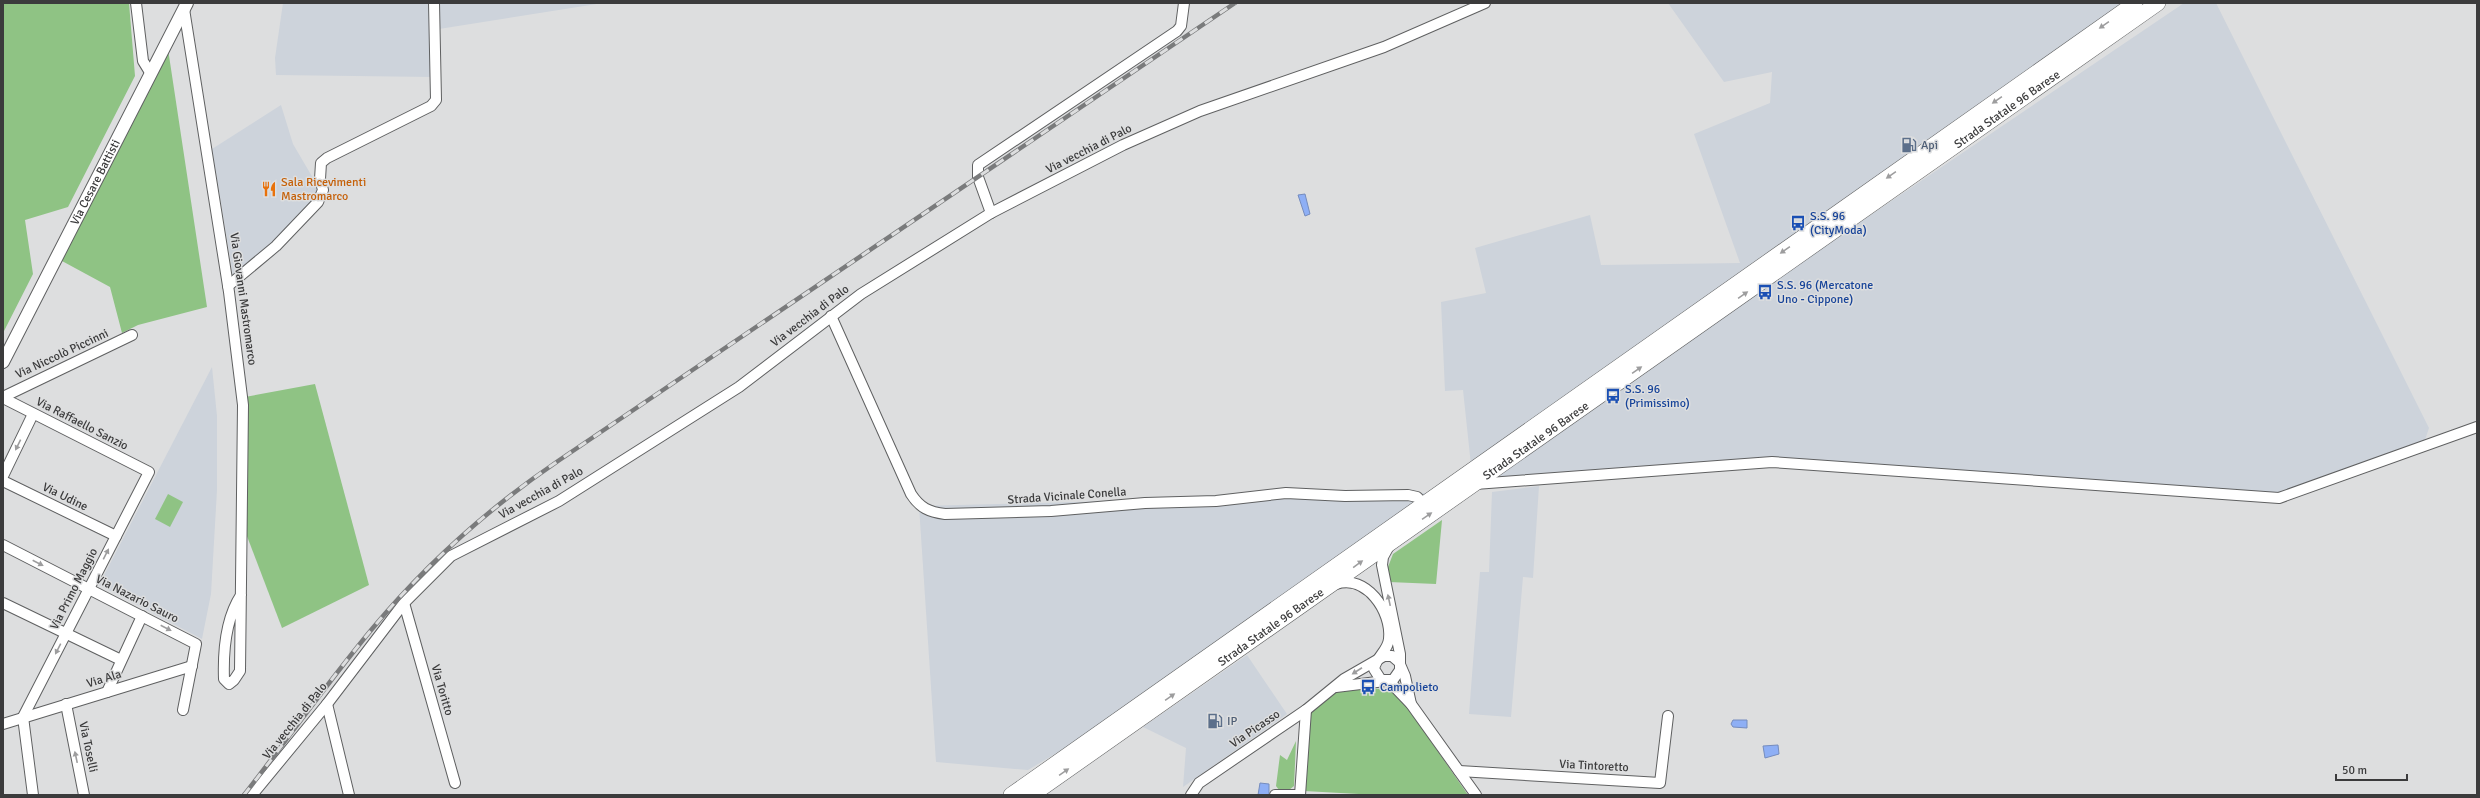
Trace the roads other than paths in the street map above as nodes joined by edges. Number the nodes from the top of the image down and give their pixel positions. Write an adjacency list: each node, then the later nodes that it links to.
1 (136, 3): 8 (street)
2 (434, 3): 10 (street)
3 (1184, 3): 9 (street)
4 (1484, 3): 9 (street, Via vecchia di Palo)
5 (2135, 3): 21 (main road, Strada Statale 96 Barese, one-way to 21)
6 (2158, 3): 20 (main road, Strada Statale 96 Barese, one-way to 6)
7 (185, 6): 8 (street, Via Cesare Battisti); 10 (street, Via Giovanni Mastromarco)
8 (151, 74): 13 (street, Via Cesare Battisti)
9 (991, 213): 11 (street, Via vecchia di Palo)
10 (228, 286): 27 (street, Via Giovanni Mastromarco)
11 (831, 316): 21 (street, Strada Vicinale Conella); 29 (street, Via vecchia di Palo)
12 (132, 335): 14 (street, Via Niccolò Piccinni)
13 (3, 362)
14 (3, 398): 15 (street, Via Raffaello Sanzio)
15 (33, 414): 17 (street, Via Raffaello Sanzio); 18 (street, one-way to 18)
16 (2477, 427): 20 (street)
17 (149, 472): 22 (street, Via Primo Maggio)
18 (3, 476)
19 (3, 481): 22 (street, Via Udine)
20 (1473, 484): 23 (main road, Strada Statale 96 Barese, one-way to 20)
21 (1424, 504): 53 (main road, Strada Statale 96 Barese)
22 (116, 536): 26 (street, Via Primo Maggio, one-way to 22)
23 (1395, 538): 25 (main road, Strada Statale 96 Barese, one-way to 23); 35 (street, one-way to 23)
24 (3, 545): 26 (street, Via Nazario Sauro, one-way to 26)
25 (1327, 587): 32 (street); 54 (main road, Strada Statale 96 Barese, one-way to 25)
26 (88, 589): 30 (street, Via Nazario Sauro); 31 (street, Via Primo Maggio)
27 (241, 595): 27 (street, Via Giovanni Mastromarco)
28 (3, 603): 31 (street)
29 (404, 603): 40 (street, Via vecchia di Palo); 48 (street, Via Toritto)
30 (142, 616): 33 (street); 34 (street, Via Nazario Sauro, one-way to 34)
31 (66, 634): 33 (street); 45 (street, Via Primo Maggio, one-way to 45)
32 (1380, 658): 35 (street); 36 (street); 37 (street, Via Picasso, one-way to 37)
33 (121, 660): 38 (street)
34 (192, 666): 38 (street, Via Ala); 42 (street)
35 (1400, 666): 36 (street); 41 (street)
36 (1387, 681): 37 (street); 41 (street)
37 (1336, 687): 43 (street, Via Picasso)
38 (107, 692): 39 (street, Via Ala)
39 (66, 704): 45 (street, Via Ala); 50 (street, Via Toselli, one-way to 39)
40 (326, 704): 51 (street, Via vecchia di Palo); 52 (street)
41 (1411, 704): 47 (street)
42 (183, 710)
43 (1306, 710): 55 (street, Via Picasso); 57 (street)
44 (1668, 716): 47 (street, Via Tintoretto)
45 (23, 717): 46 (street, Via Ala); 49 (street)
46 (3, 724)
47 (1459, 771): 58 (street)
48 (455, 783)
49 (33, 795)
50 (84, 795)
51 (252, 795)
52 (349, 795)
53 (1011, 795)
54 (1032, 795)
55 (1191, 795)
56 (1275, 795): 57 (street)
57 (1299, 795)
58 (1476, 795)

